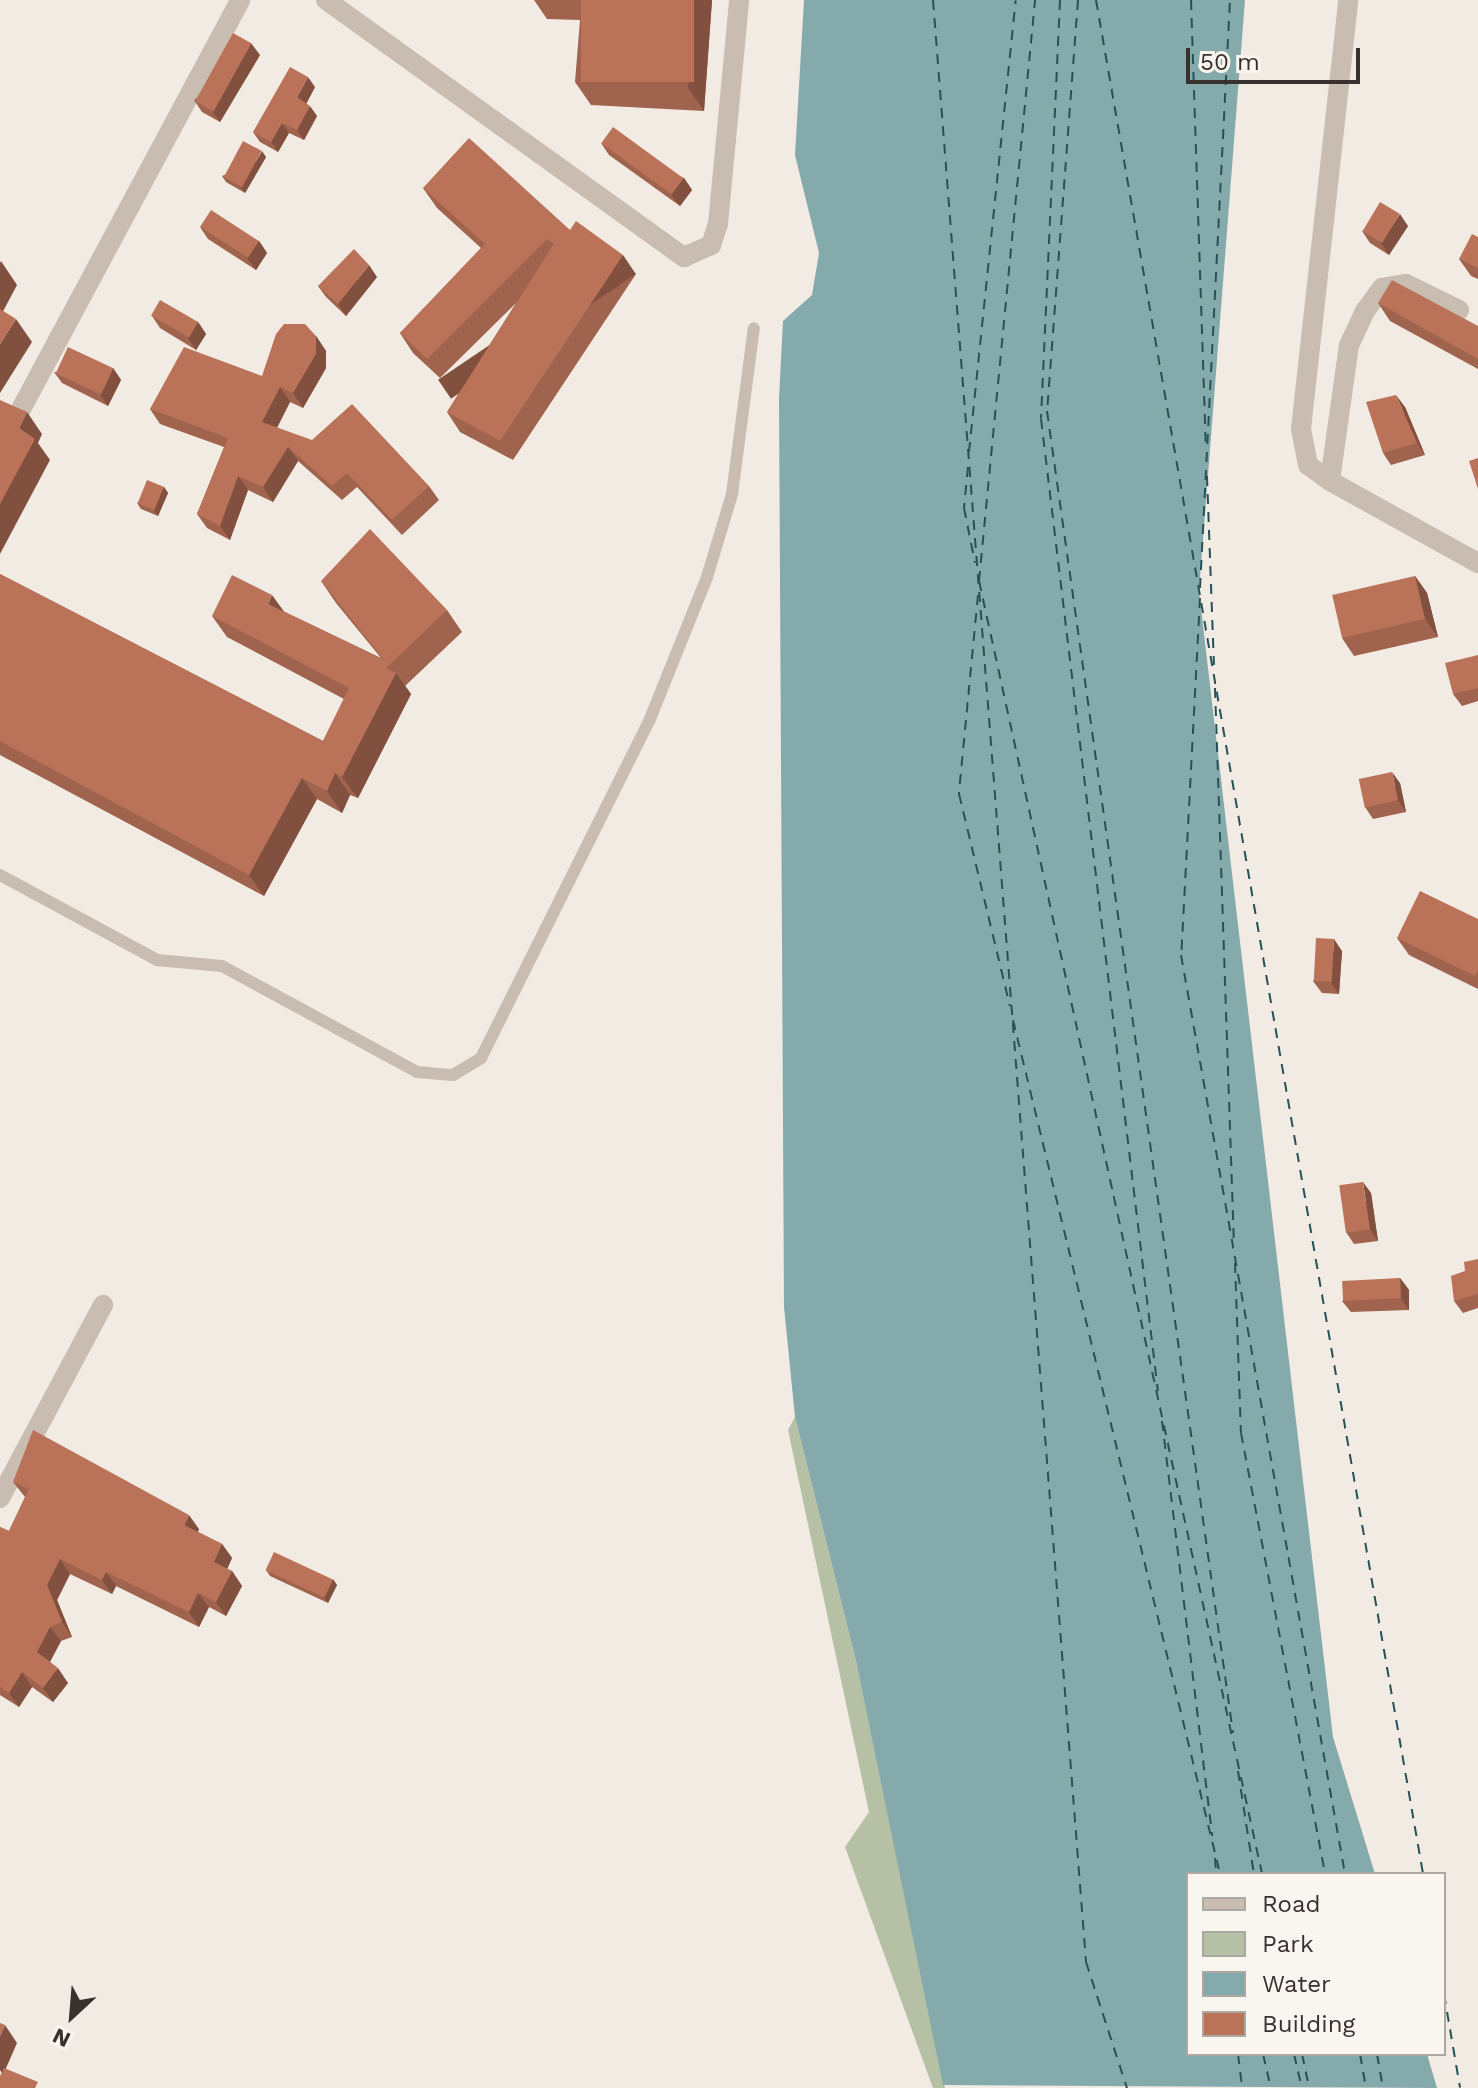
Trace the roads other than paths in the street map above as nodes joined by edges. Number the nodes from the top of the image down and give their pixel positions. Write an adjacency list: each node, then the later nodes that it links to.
1 (240, 0): 7 (street)
2 (326, 0): 3 (street)
3 (739, 0)
4 (1348, 0): 8 (street)
5 (1459, 310): 8 (street)
6 (754, 328): 10 (lane)
7 (20, 411)
8 (1330, 481): 9 (street)
9 (1478, 563)
10 (0, 875)
11 (103, 1305): 12 (street)
12 (0, 1498)

